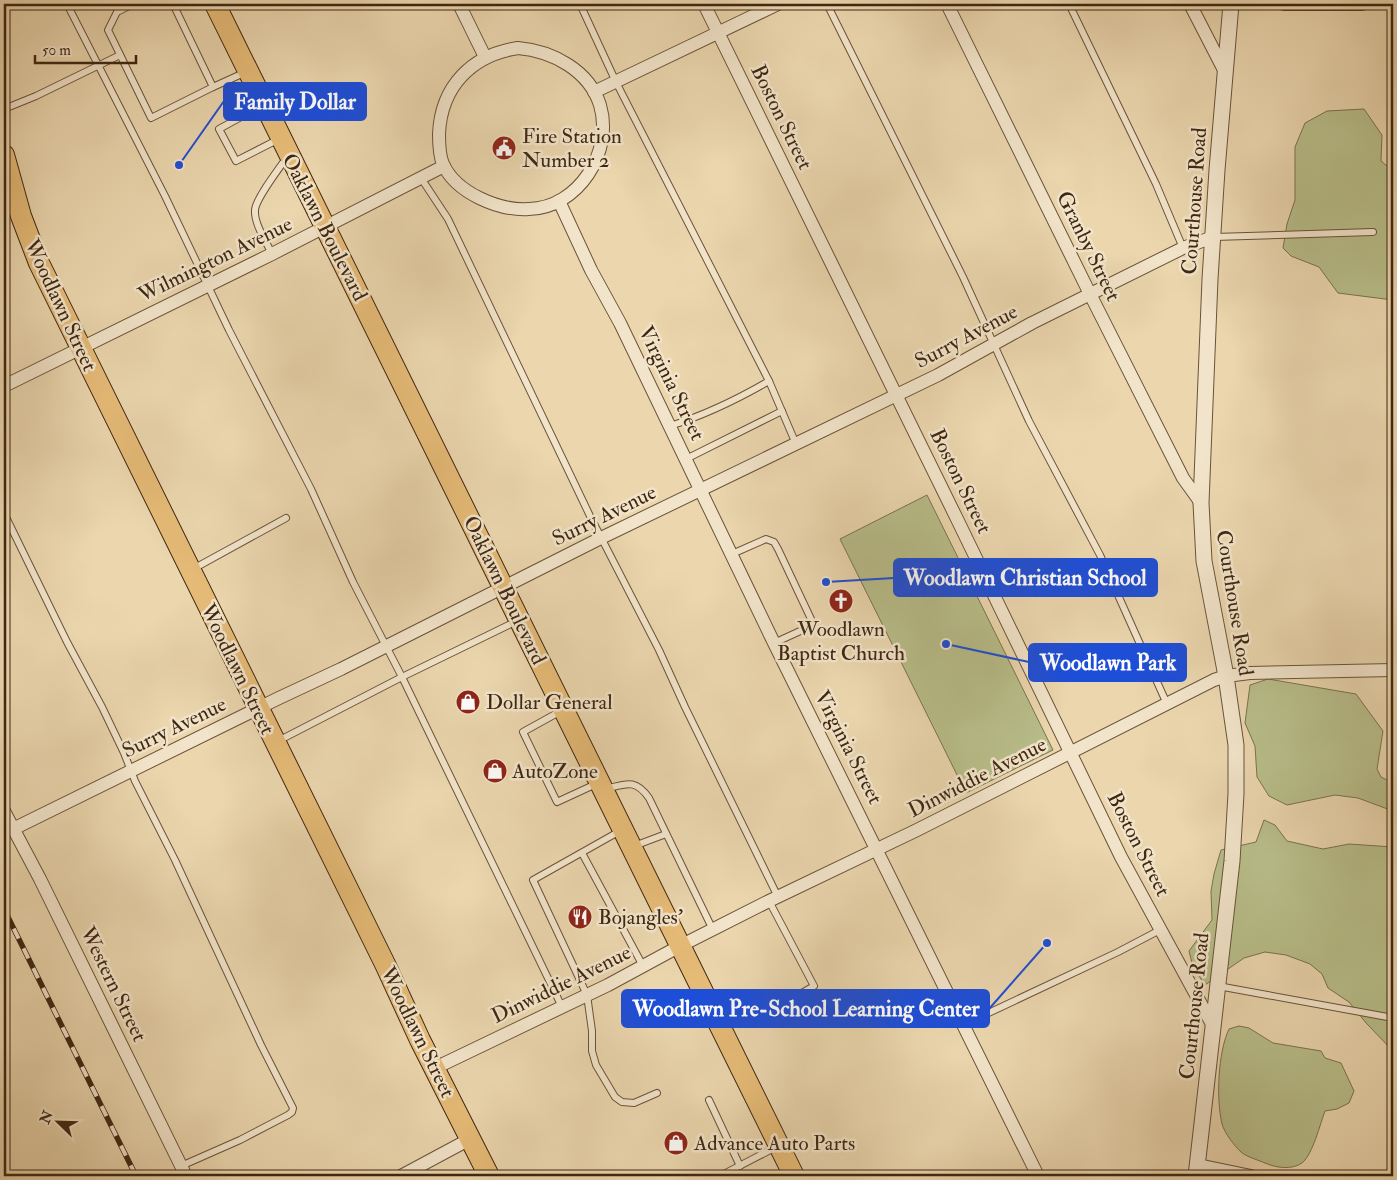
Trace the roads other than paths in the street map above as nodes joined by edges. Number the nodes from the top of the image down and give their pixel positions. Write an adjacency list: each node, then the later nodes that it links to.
1 (67, 4): 20 (lane)
2 (133, 4): 18 (lane)
3 (215, 4): 21 (highway, Oaklawn Boulevard)
4 (459, 4): 19 (street)
5 (580, 4): 23 (lane)
6 (704, 4): 17 (street, Boston Street)
7 (778, 4): 17 (street)
8 (827, 4): 40 (lane)
9 (947, 4): 39 (street, Granby Street)
10 (1069, 4): 36 (lane)
11 (1190, 4): 22 (street)
12 (1231, 4): 22 (street, Courthouse Road)
13 (1284, 4): 14 (street)
14 (1336, 4): 15 (street)
15 (1362, 4)
16 (174, 5): 24 (lane)
17 (719, 34): 23 (street); 44 (street, Boston Street)
18 (120, 55): 20 (lane); 24 (lane)
19 (485, 57): 25 (street); 30 (street)
20 (99, 66): 27 (lane); 38 (lane)
21 (248, 71): 24 (lane); 26 (highway, Oaklawn Boulevard)
22 (1225, 72): 35 (street, Courthouse Road)
23 (616, 82): 25 (street); 42 (lane)
24 (213, 87)
25 (594, 92): 32 (street)
26 (264, 104): 28 (highway, Oaklawn Boulevard); 28 (lane)
27 (4, 109)
28 (284, 147): 33 (highway, Oaklawn Boulevard); 37 (lane)
29 (4, 155): 41 (highway, Woodlawn Street)
30 (444, 166): 31 (street, Wilmington Avenue); 32 (street)
31 (421, 178): 33 (street, Wilmington Avenue); 53 (lane)
32 (558, 202): 46 (street, Virginia Street)
33 (325, 226): 37 (street, Wilmington Avenue); 56 (highway, Oaklawn Boulevard)
34 (1372, 232): 35 (lane)
35 (1212, 237): 36 (street, Surry Avenue); 50 (street, Courthouse Road)
36 (1183, 248): 39 (street, Surry Avenue)
37 (272, 254): 38 (street, Wilmington Avenue)
38 (208, 284): 41 (street, Wilmington Avenue); 59 (lane)
39 (1090, 294): 40 (street, Surry Avenue); 50 (street, Granby Street)
40 (995, 343): 44 (street, Surry Avenue); 63 (lane)
41 (80, 348): 43 (street, Wilmington Avenue); 55 (highway, Woodlawn Street)
42 (769, 381): 45 (lane); 46 (lane)
43 (4, 386)
44 (896, 395): 47 (street, Surry Avenue); 67 (street, Boston Street)
45 (782, 411): 47 (lane); 48 (lane)
46 (670, 426): 48 (street, Virginia Street)
47 (796, 444): 49 (street, Surry Avenue)
48 (686, 459): 49 (street, Virginia Street)
49 (701, 490): 53 (street, Surry Avenue); 54 (street, Virginia Street)
50 (1201, 503): 61 (street, Courthouse Road)
51 (4, 512): 68 (lane)
52 (286, 518): 55 (lane)
53 (601, 538): 56 (street, Surry Avenue); 76 (lane)
54 (732, 554): 58 (street, Virginia Street); 58 (lane)
55 (190, 571): 64 (highway, Woodlawn Street)
56 (503, 587): 57 (highway, Oaklawn Boulevard); 59 (street, Surry Avenue)
57 (520, 620): 62 (lane); 65 (highway, Oaklawn Boulevard)
58 (774, 642): 74 (street, Virginia Street)
59 (386, 646): 62 (lane); 64 (street, Surry Avenue)
60 (1393, 670): 61 (street, Dinwiddie Avenue)
61 (1226, 676): 63 (street, Dinwiddie Avenue); 81 (street, Courthouse Road)
62 (402, 677): 66 (lane); 83 (lane)
63 (1167, 704): 67 (street, Dinwiddie Avenue)
64 (258, 708): 66 (highway, Woodlawn Street); 68 (street, Surry Avenue)
65 (564, 709): 69 (highway, Oaklawn Boulevard); 69 (lane)
66 (275, 742): 88 (highway, Woodlawn Street)
67 (1071, 752): 74 (street, Dinwiddie Avenue); 78 (street, Boston Street)
68 (130, 770): 71 (street, Surry Avenue); 94 (lane)
69 (602, 786): 72 (lane); 73 (highway, Oaklawn Boulevard)
70 (4, 811): 71 (street, Western Street)
71 (13, 829): 94 (street, Western Street)
72 (666, 834): 73 (lane); 77 (lane)
73 (627, 839): 75 (lane); 79 (highway, Oaklawn Boulevard)
74 (877, 849): 76 (street, Dinwiddie Avenue); 86 (street, Virginia Street)
75 (582, 853): 80 (lane); 82 (lane)
76 (773, 899): 77 (street, Dinwiddie Avenue); 84 (lane)
77 (713, 930): 79 (street, Dinwiddie Avenue)
78 (1160, 930): 86 (lane); 87 (street, Boston Street)
79 (680, 946): 80 (street, Dinwiddie Avenue); 84 (highway, Oaklawn Boulevard)
80 (643, 966): 82 (street, Dinwiddie Avenue)
81 (1218, 986): 85 (lane); 87 (street, Courthouse Road)
82 (587, 995): 83 (street, Dinwiddie Avenue); 89 (lane)
83 (562, 1007): 88 (street, Dinwiddie Avenue)
84 (715, 1014): 92 (highway, Oaklawn Boulevard)
85 (1393, 1018)
86 (963, 1025): 100 (street, Virginia Street)
87 (1213, 1026): 95 (street, Courthouse Road)
88 (435, 1068): 91 (highway, Woodlawn Street)
89 (657, 1093)
90 (709, 1100): 93 (lane)
91 (470, 1139): 96 (street); 97 (highway, Woodlawn Street)
92 (779, 1146): 93 (lane); 99 (highway, Oaklawn Boulevard)
93 (740, 1166): 98 (lane)
94 (183, 1171)
95 (1197, 1171): 101 (street)
96 (401, 1176)
97 (489, 1176)
98 (720, 1176)
99 (794, 1176)
100 (1038, 1176)
101 (1250, 1176)

